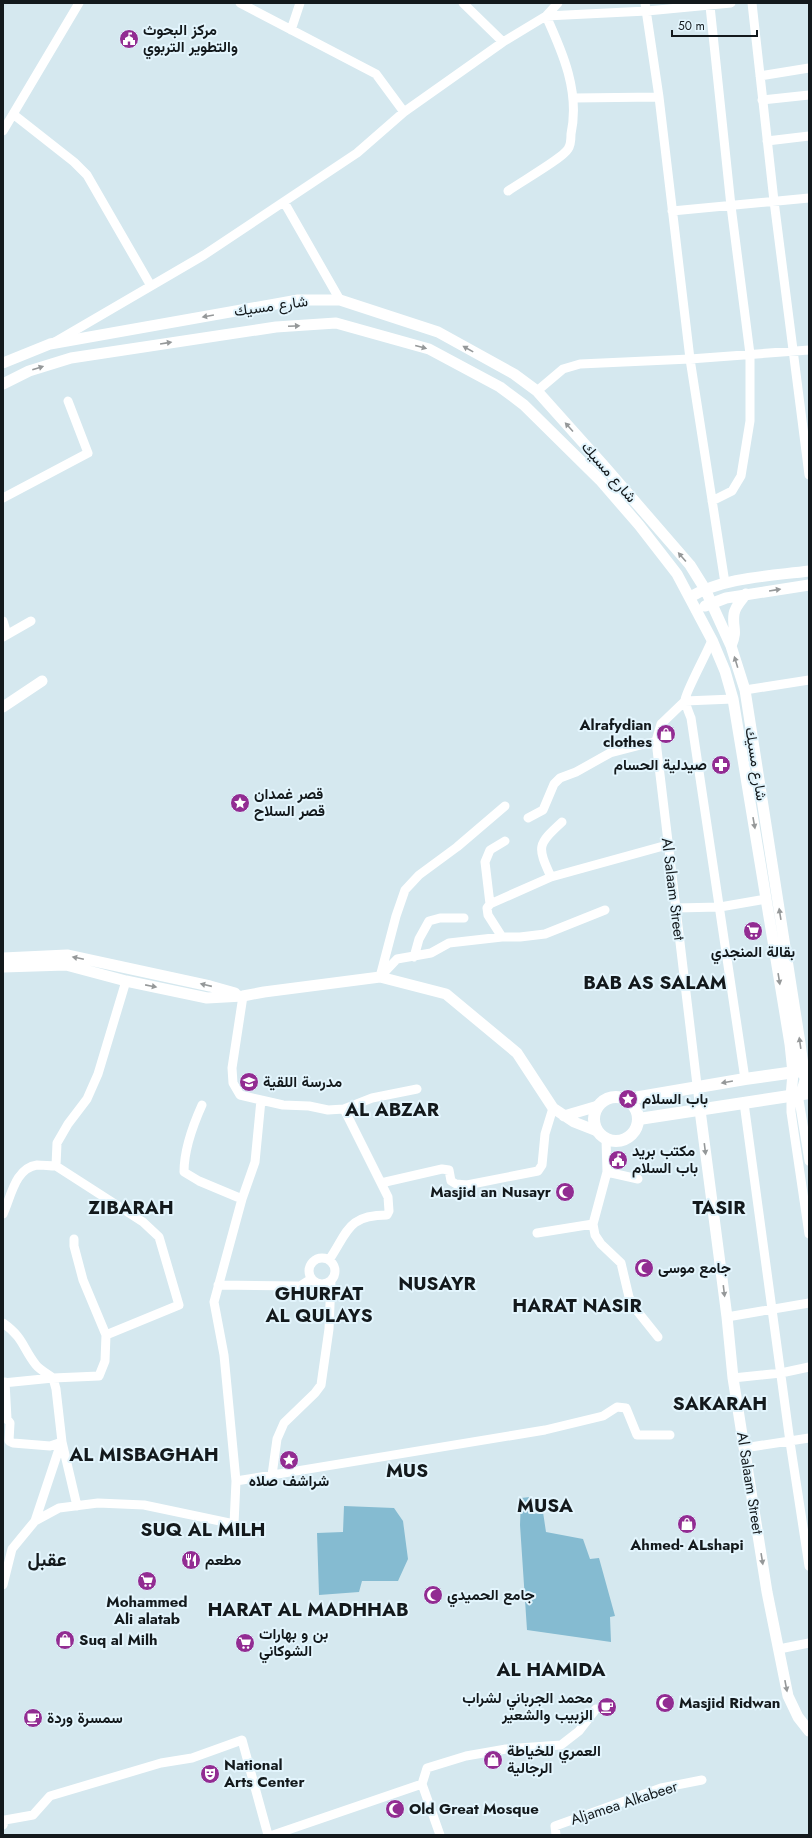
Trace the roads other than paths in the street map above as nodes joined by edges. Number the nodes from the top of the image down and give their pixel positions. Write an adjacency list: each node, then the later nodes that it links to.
1 (79, 3): 20 (street)
2 (240, 3): 11 (street)
3 (300, 3): 11 (street)
4 (463, 3): 12 (street)
5 (558, 3): 10 (street)
6 (731, 3): 8 (street)
7 (752, 3): 14 (street)
8 (710, 6): 9 (street); 28 (street)
9 (646, 7): 10 (street); 16 (street)
10 (546, 16): 12 (street); 17 (street)
11 (291, 30): 19 (street)
12 (503, 42): 19 (street)
13 (809, 68): 14 (street)
14 (760, 76): 18 (street)
15 (809, 95): 18 (street)
16 (658, 97): 17 (street); 29 (street)
17 (574, 98): 24 (street)
18 (762, 100): 23 (street)
19 (404, 112): 27 (street)
20 (13, 114): 21 (street); 30 (street)
21 (3, 131)
22 (809, 136): 23 (street)
23 (767, 141): 26 (street)
24 (508, 191)
25 (809, 198): 26 (street)
26 (774, 201): 28 (street); 34 (street)
27 (284, 202): 30 (street); 31 (street)
28 (731, 206): 29 (street); 35 (street)
29 (672, 211): 36 (street)
30 (151, 286): 32 (street)
31 (340, 300): 32 (street, شارع مسيك, one-way to 32); 39 (street, شارع مسيك, one-way to 31)
32 (50, 344): 37 (street, شارع مسيك)
33 (809, 350): 34 (street)
34 (793, 352): 35 (street); 41 (street)
35 (750, 354): 36 (street); 44 (street)
36 (690, 358): 39 (street); 44 (street)
37 (3, 363)
38 (3, 384): 50 (street, شارع مسيك, one-way to 50)
39 (537, 391): 48 (street, شارع مسيك, one-way to 39)
40 (68, 401): 43 (street)
41 (805, 419): 42 (street)
42 (808, 469)
43 (3, 498)
44 (712, 501): 46 (street)
45 (809, 571): 46 (street)
46 (725, 583): 48 (street)
47 (809, 585): 49 (street, one-way to 47)
48 (705, 589): 50 (street); 51 (street, شارع مسيك)
49 (746, 594): 51 (street); 57 (street)
50 (690, 597): 52 (street, شارع مسيك)
51 (710, 603): 52 (street); 57 (street, شارع مسيك)
52 (697, 611): 56 (street, شارع مسيك)
53 (3, 621): 55 (street)
54 (31, 621): 55 (street)
55 (5, 636)
56 (712, 640): 61 (street, شارع مسيك); 62 (street)
57 (731, 646): 60 (street, شارع مسيك, one-way to 57)
58 (809, 680): 60 (street)
59 (42, 681): 63 (street)
60 (745, 690): 84 (street, شارع مسيك, one-way to 60)
61 (733, 699): 62 (street); 71 (street, شارع مسيك, one-way to 71)
62 (685, 701): 64 (street, Al Salaam Street); 73 (street)
63 (3, 707)
64 (656, 741): 66 (street); 69 (street, Al Salaam Street)
65 (505, 806): 81 (street)
66 (528, 818)
67 (562, 822): 70 (street)
68 (505, 841): 72 (street)
69 (667, 845): 70 (street); 74 (street, Al Salaam Street)
70 (551, 877): 72 (street)
71 (766, 899): 73 (street); 84 (street, شارع مسيك, one-way to 84)
72 (490, 904): 77 (street)
73 (720, 907): 74 (street); 85 (street)
74 (676, 908): 86 (street, Al Salaam Street)
75 (606, 910): 77 (street)
76 (464, 918): 78 (street)
77 (502, 937): 78 (street)
78 (414, 957): 81 (street)
79 (3, 958): 83 (street, one-way to 79)
80 (3, 967): 82 (street)
81 (380, 977): 83 (street); 95 (street)
82 (126, 981): 83 (street, one-way to 83); 104 (street)
83 (243, 996): 90 (street)
84 (802, 1071): 85 (main road); 89 (street, شارع مسيك)
85 (745, 1079): 86 (main road, one-way to 86)
86 (697, 1087): 88 (main road); 97 (street, Al Salaam Street)
87 (417, 1090): 96 (street)
88 (658, 1094): 91 (main road); 98 (main road)
89 (800, 1095): 92 (main road); 103 (street); 112 (street)
90 (261, 1100): 96 (street); 108 (street)
91 (628, 1100): 94 (main road); 100 (main road)
92 (744, 1103): 97 (main road); 119 (street)
93 (202, 1106): 108 (street)
94 (598, 1106): 99 (street); 101 (main road)
95 (553, 1108): 99 (street); 107 (street)
96 (344, 1109): 107 (street)
97 (700, 1110): 98 (main road); 120 (street, Al Salaam Street, one-way to 120)
98 (661, 1115): 100 (main road)
99 (564, 1116): 101 (street)
100 (639, 1119): 102 (main road)
101 (597, 1131): 102 (main road)
102 (606, 1139): 105 (street)
103 (809, 1161)
104 (56, 1166): 109 (street); 122 (street)
105 (607, 1172): 106 (street); 110 (street)
106 (638, 1179)
107 (381, 1183): 114 (street)
108 (242, 1199): 117 (street)
109 (3, 1214)
110 (593, 1224): 111 (street); 123 (street)
111 (537, 1233)
112 (809, 1234)
113 (74, 1239): 122 (street)
114 (329, 1260): 115 (street); 116 (street)
115 (311, 1279): 116 (street); 117 (street)
116 (332, 1280): 134 (street)
117 (218, 1285): 135 (street)
118 (809, 1303): 119 (street)
119 (773, 1310): 120 (street); 125 (street)
120 (727, 1317): 127 (street, Al Salaam Street)
121 (3, 1323): 126 (street)
122 (106, 1335): 126 (street)
123 (658, 1337)
124 (809, 1367): 125 (street)
125 (781, 1373): 127 (street); 132 (street)
126 (54, 1378): 128 (street); 131 (street)
127 (733, 1378): 133 (street, Al Salaam Street)
128 (4, 1382): 131 (street)
129 (670, 1435): 134 (street)
130 (809, 1438): 132 (street)
131 (62, 1442): 136 (street); 137 (street)
132 (790, 1442): 133 (street); 138 (street)
133 (744, 1448): 141 (street, Al Salaam Street, one-way to 141)
134 (272, 1475): 135 (street)
135 (236, 1481): 136 (street)
136 (77, 1506): 137 (street)
137 (35, 1521): 139 (street)
138 (809, 1566)
139 (3, 1585)
140 (809, 1643): 141 (street)
141 (779, 1649): 143 (street, Al Salaam Street, one-way to 143)
142 (596, 1709): 145 (street)
143 (809, 1731)
144 (702, 1780): 150 (street, Aljamea Alkabeer)
145 (422, 1784): 148 (street); 149 (street)
146 (3, 1825): 147 (street)
147 (268, 1835)
148 (273, 1835)
149 (440, 1835)
150 (556, 1835)

